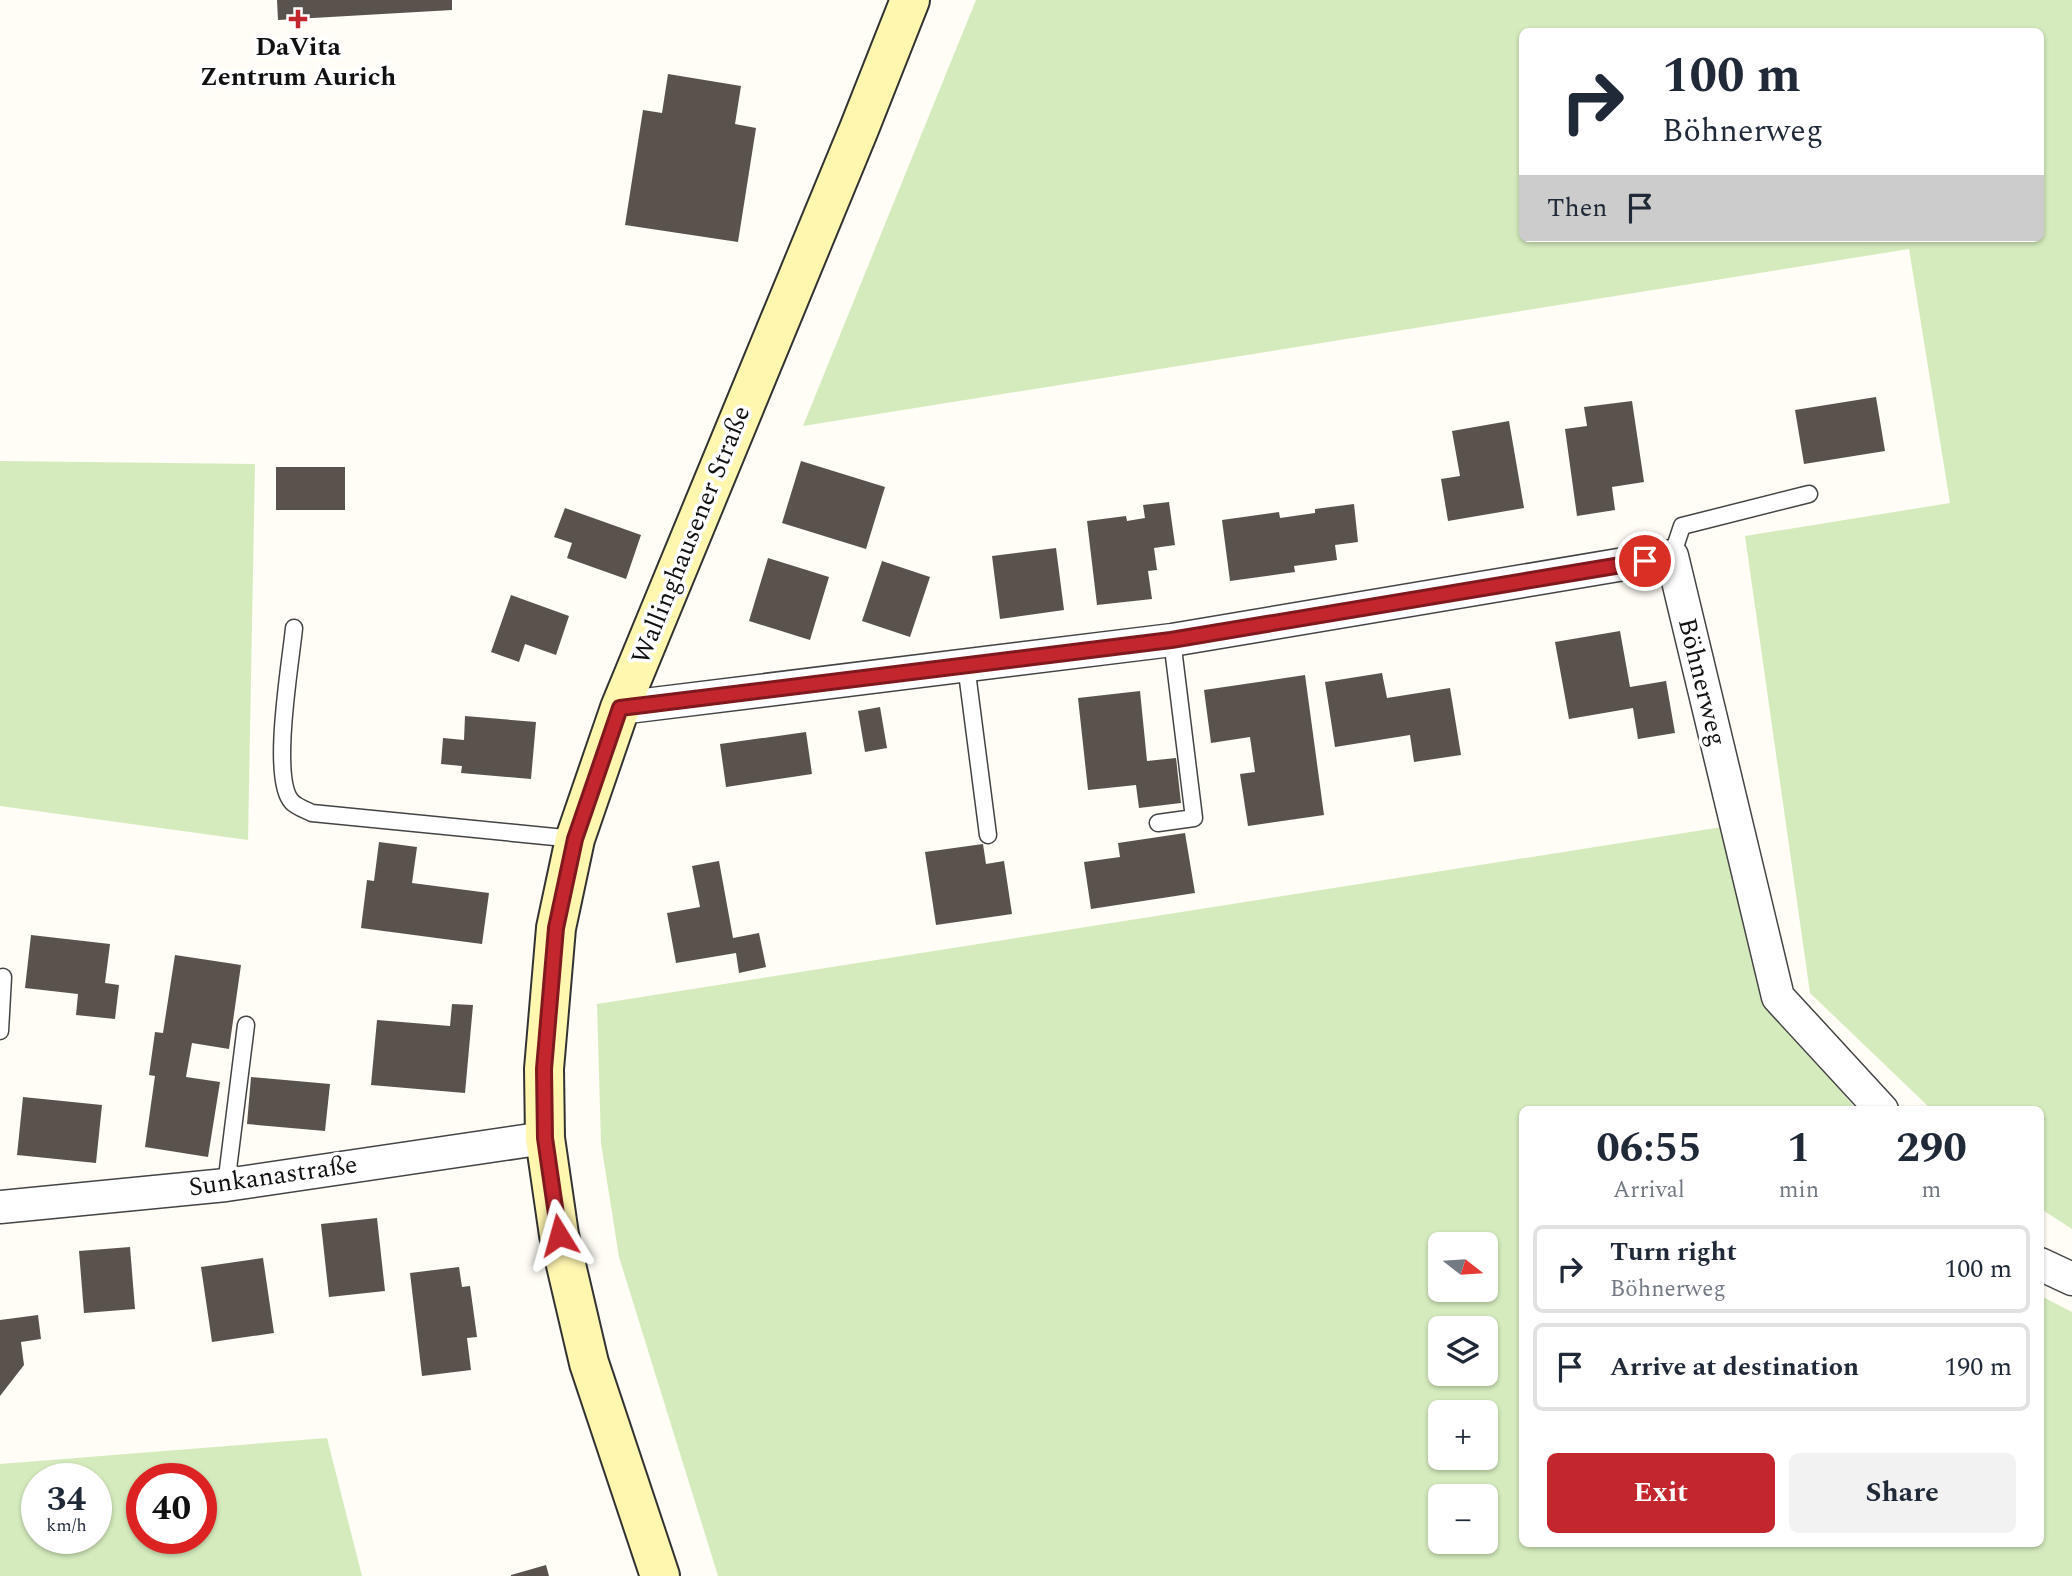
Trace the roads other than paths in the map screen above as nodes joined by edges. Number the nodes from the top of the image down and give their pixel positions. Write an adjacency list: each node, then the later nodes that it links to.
1 (910, 0): 7 (street, Wallinghausener Straße)
2 (1809, 494): 3 (lane)
3 (1672, 556): 5 (street); 14 (street, Böhnerweg)
4 (294, 628): 10 (lane)
5 (1171, 640): 6 (street); 8 (lane)
6 (965, 665): 7 (street); 9 (lane)
7 (620, 708): 10 (street, Wallinghausener Straße)
8 (1158, 823)
9 (988, 835)
10 (575, 839): 15 (street, Wallinghausener Straße)
11 (3, 977): 13 (lane)
12 (246, 1025): 16 (lane)
13 (0, 1031)
14 (1878, 1106)
15 (545, 1138): 16 (street, Sunkanastraße); 20 (street, Wallinghausener Straße)
16 (226, 1185): 17 (street, Sunkanastraße)
17 (0, 1207)
18 (2044, 1266): 19 (street)
19 (2072, 1279)
20 (660, 1576)

